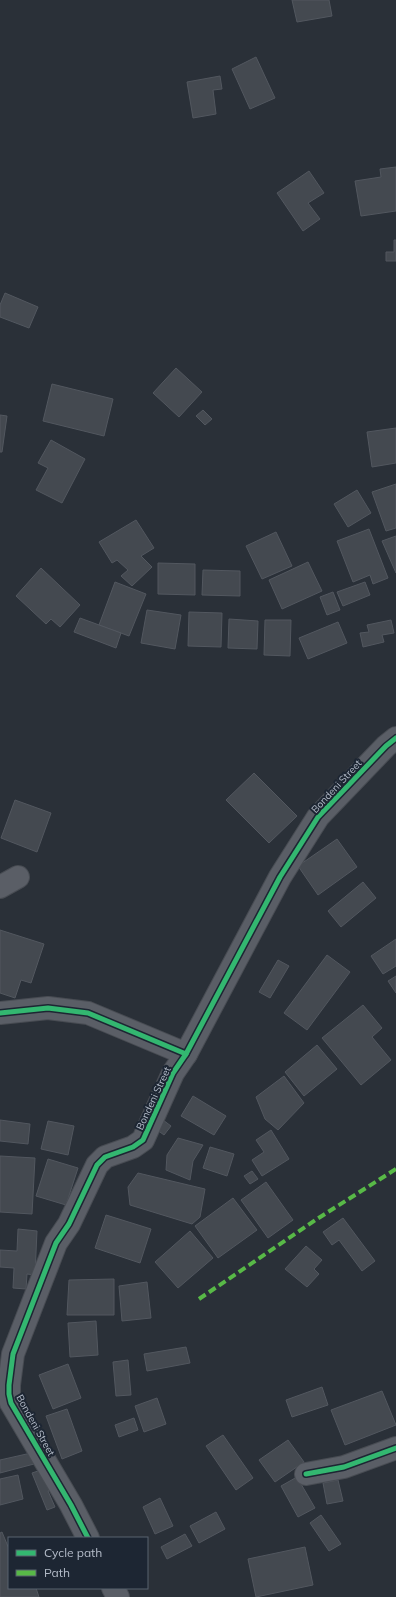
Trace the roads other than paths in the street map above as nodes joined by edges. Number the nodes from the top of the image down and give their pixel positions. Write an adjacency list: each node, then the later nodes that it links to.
1 (393, 747): 3 (street, Bondeni Street)
2 (0, 1013): 3 (street)
3 (186, 1054): 4 (street, Bondeni Street)
4 (6, 1398): 7 (street, Bondeni Street)
5 (396, 1448): 6 (street)
6 (306, 1474)
7 (87, 1537)

